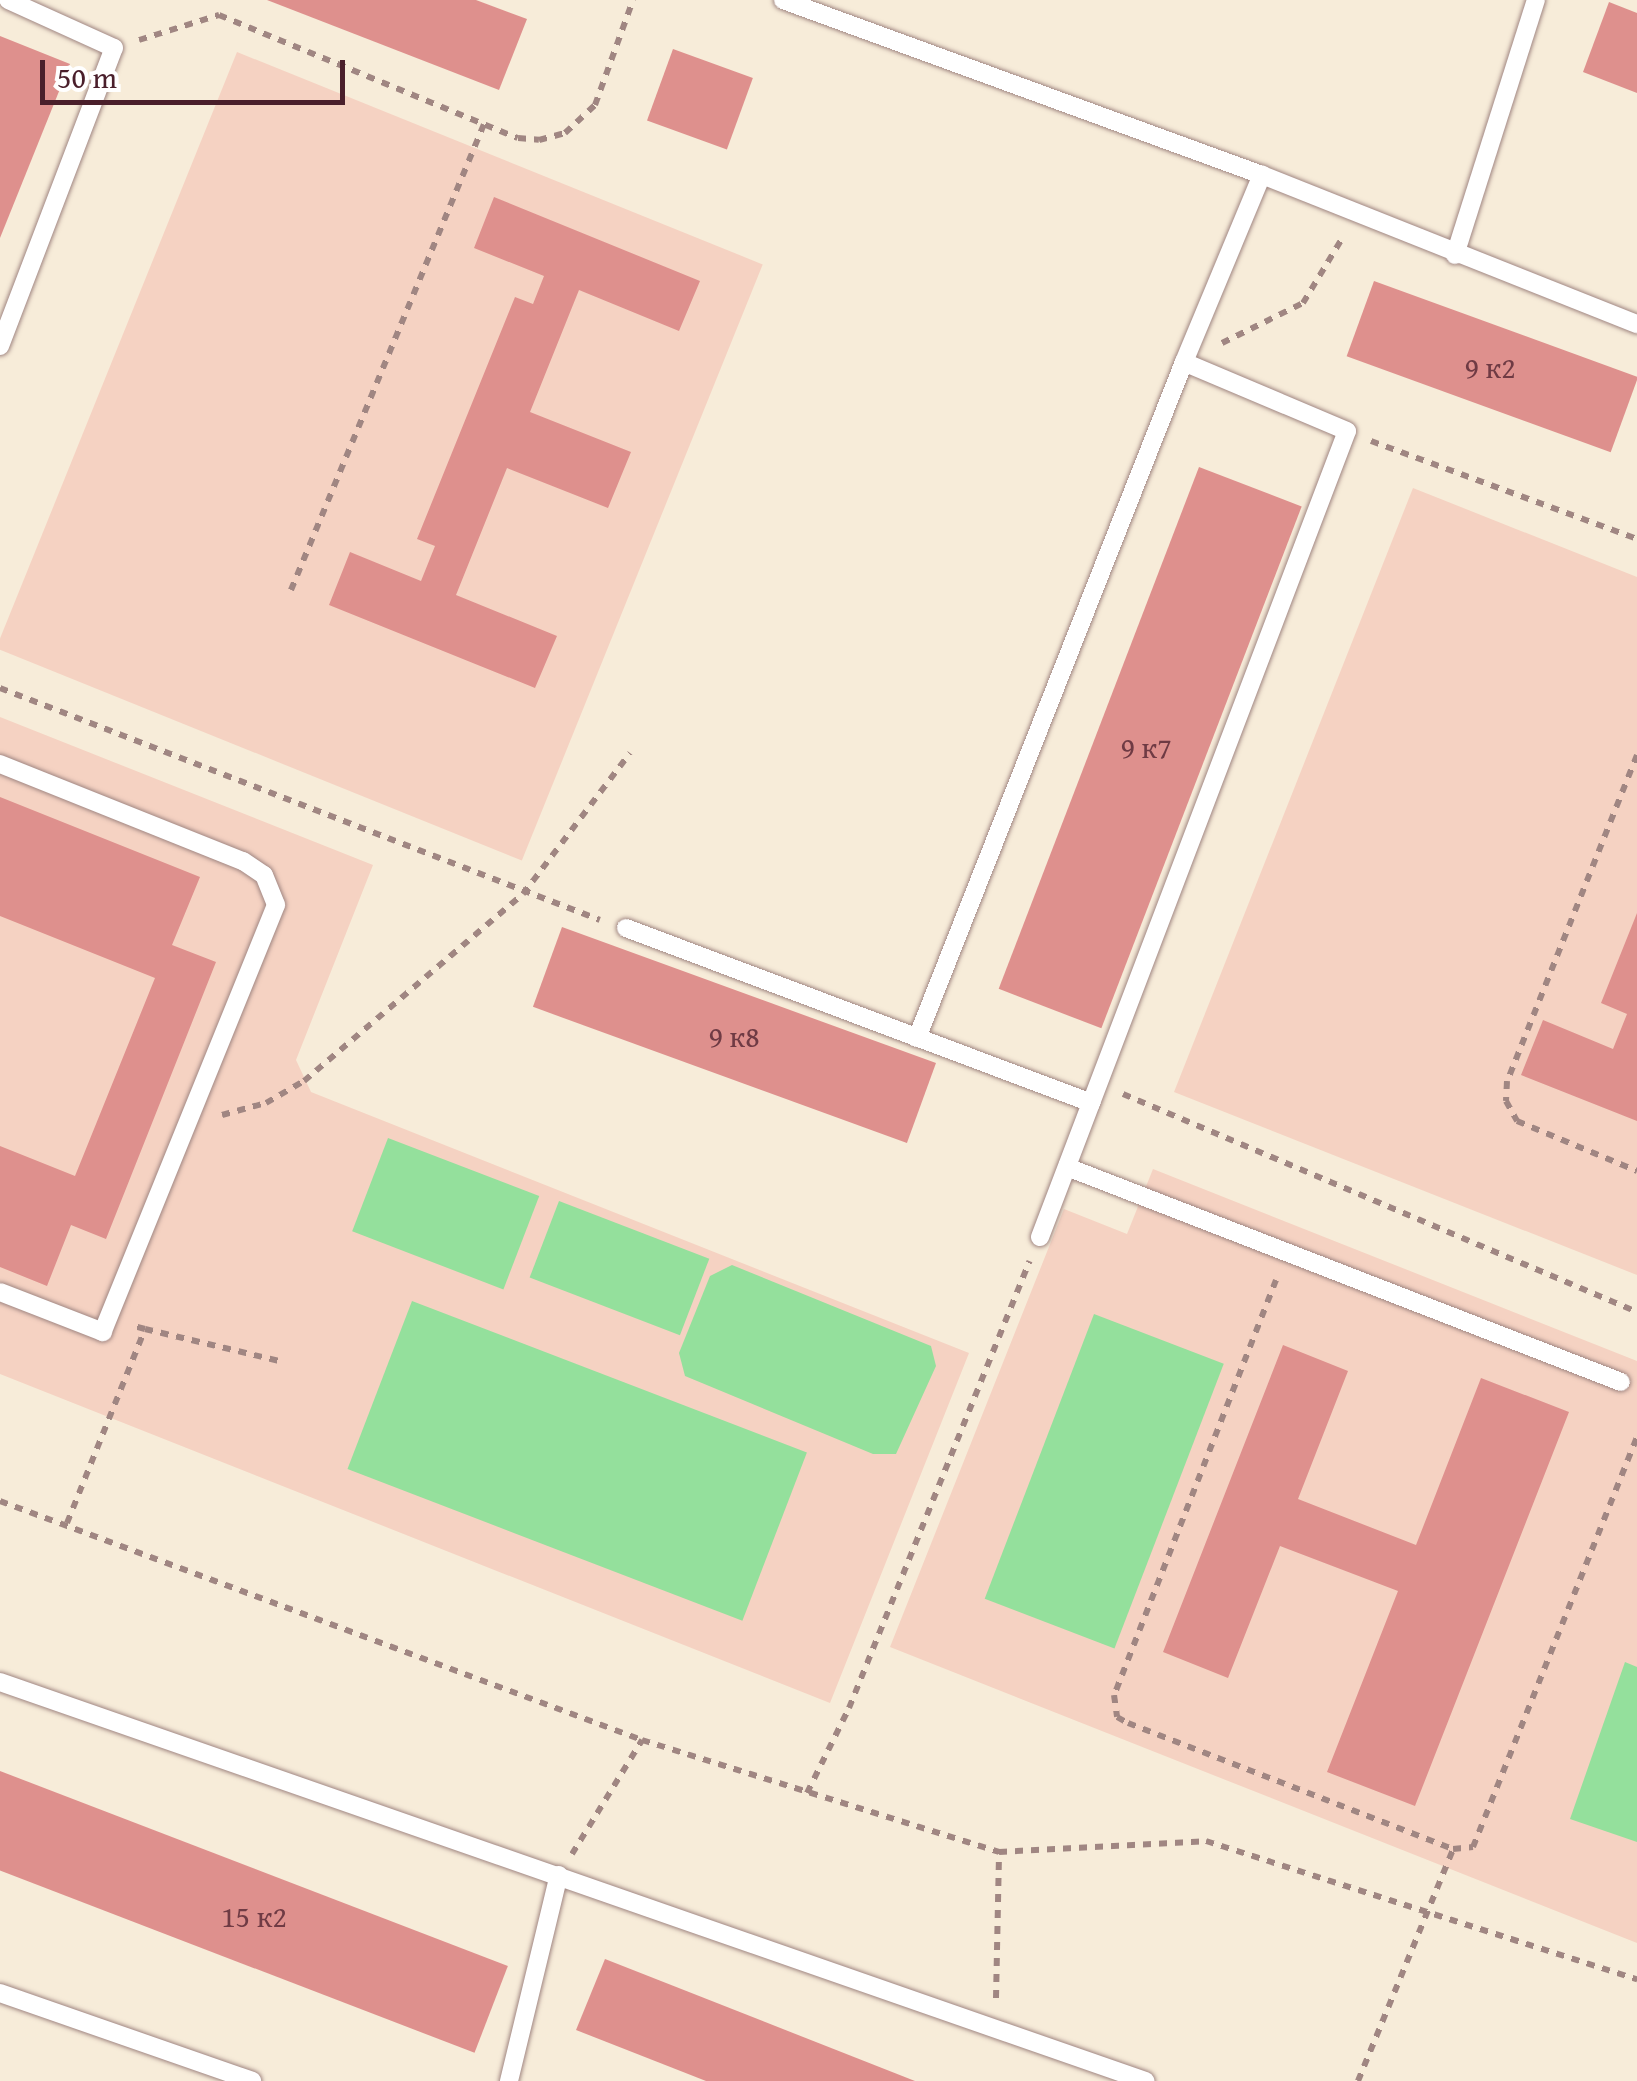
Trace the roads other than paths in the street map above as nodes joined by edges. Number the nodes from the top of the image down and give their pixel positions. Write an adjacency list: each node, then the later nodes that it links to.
1 (8, 0): 7 (lane)
2 (783, 0): 4 (lane)
3 (1536, 0): 5 (lane)
4 (1262, 175): 5 (lane); 8 (lane)
5 (1455, 255): 6 (lane)
6 (1637, 324)
7 (0, 346)
8 (1184, 362): 11 (lane); 12 (lane)
9 (0, 764): 15 (lane)
10 (626, 928): 11 (lane)
11 (917, 1038): 12 (lane)
12 (1092, 1103): 13 (lane)
13 (1067, 1167): 14 (lane); 16 (lane)
14 (1040, 1237)
15 (0, 1292)
16 (1621, 1382)
17 (0, 1682): 18 (lane)
18 (560, 1875): 21 (lane); 22 (lane)
19 (0, 1992): 20 (lane)
20 (252, 2081)
21 (509, 2081)
22 (1145, 2081)

